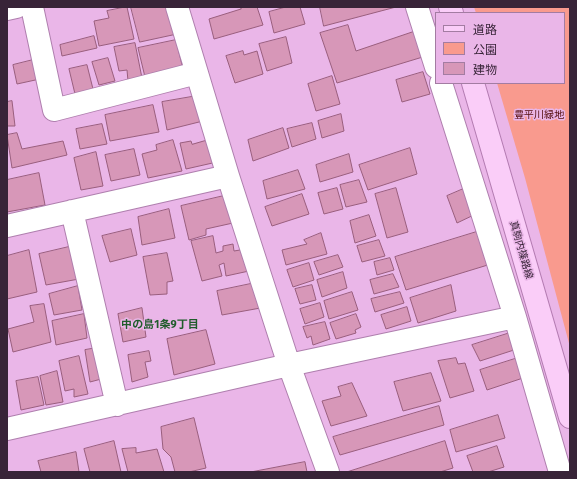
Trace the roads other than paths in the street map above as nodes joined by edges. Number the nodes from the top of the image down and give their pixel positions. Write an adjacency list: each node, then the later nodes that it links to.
1 (16, 7): 5 (street)
2 (32, 7): 7 (street)
3 (177, 7): 7 (street)
4 (417, 7): 6 (street)
5 (7, 9)
6 (435, 64)
7 (197, 73): 10 (street)
8 (441, 84): 13 (street)
9 (472, 84): 16 (main road, 真駒内篠路線)
10 (228, 176): 11 (street); 14 (street)
11 (72, 211): 12 (street); 15 (street)
12 (7, 226)
13 (515, 317): 14 (street); 19 (street)
14 (289, 365): 15 (street); 18 (street)
15 (117, 405): 17 (street)
16 (570, 417)
17 (7, 429)
18 (328, 472)
19 (560, 472)

